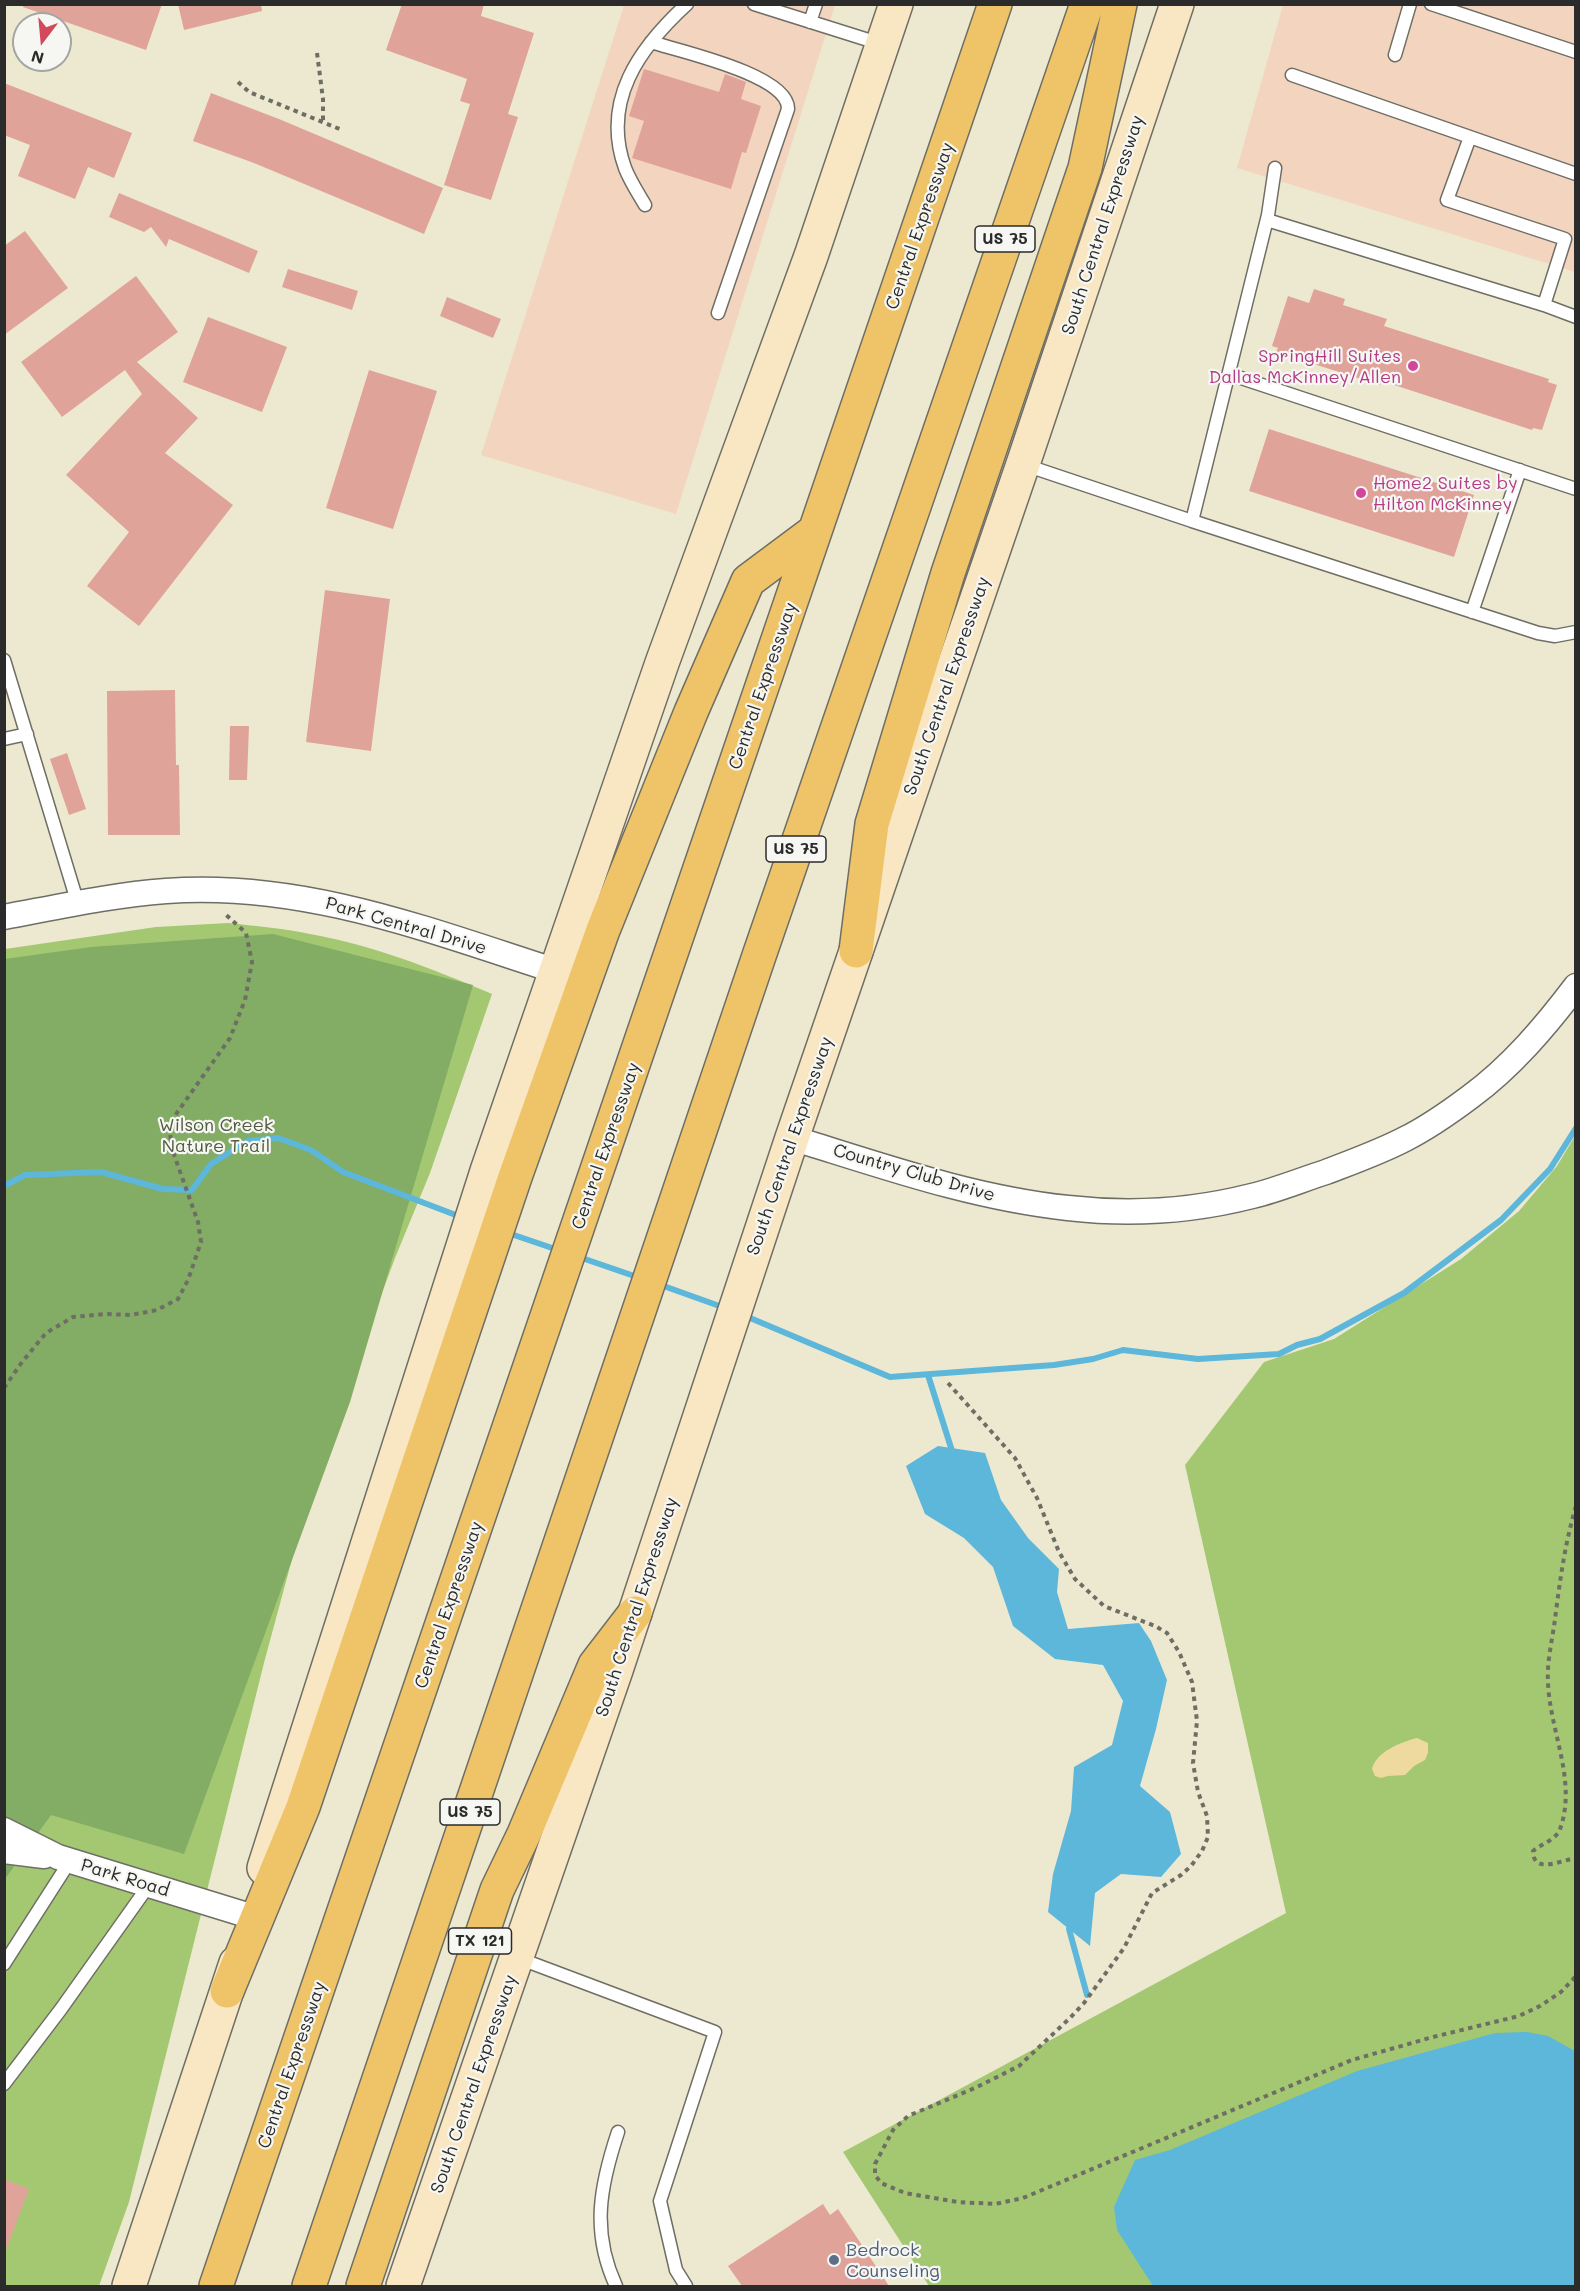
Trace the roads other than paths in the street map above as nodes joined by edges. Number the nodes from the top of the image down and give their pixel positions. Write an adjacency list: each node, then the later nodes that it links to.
1 (687, 4): 12 (lane)
2 (753, 4): 11 (lane)
3 (816, 4): 11 (lane)
4 (896, 4): 13 (main road)
5 (995, 4): 30 (highway, Central Expressway)
6 (1087, 4): 57 (highway, US 75)
7 (1120, 4): 38 (highway)
8 (1177, 4): 26 (main road, South Central Expressway)
9 (1410, 4): 15 (lane)
10 (1431, 4): 14 (lane)
11 (810, 22): 13 (lane)
12 (651, 42): 20 (lane); 23 (lane)
13 (883, 44): 39 (main road)
14 (1575, 52)
15 (1395, 55)
16 (1292, 75): 17 (lane)
17 (1470, 137): 19 (lane); 22 (lane)
18 (1275, 168): 21 (lane)
19 (1575, 174)
20 (645, 205)
21 (1267, 220): 22 (lane); 25 (lane)
22 (1544, 305): 24 (lane)
23 (718, 314)
24 (1575, 317)
25 (1229, 374): 27 (lane); 29 (lane)
26 (1023, 464): 29 (lane); 38 (main road, South Central Expressway)
27 (1520, 470): 28 (lane); 31 (lane)
28 (1575, 489)
29 (1192, 521): 31 (lane)
30 (815, 531): 42 (highway); 56 (highway, Central Expressway)
31 (1472, 612): 32 (lane)
32 (1575, 632)
33 (4, 660): 34 (lane)
34 (27, 734): 35 (lane); 36 (lane)
35 (4, 739)
36 (78, 904): 37 (street, Park Central Drive); 39 (street, Park Central Drive)
37 (4, 917)
38 (856, 951): 41 (main road, South Central Expressway)
39 (556, 971): 42 (main road)
40 (1575, 986): 41 (street, Country Club Drive)
41 (792, 1138): 44 (main road, South Central Expressway)
42 (501, 1172): 43 (highway)
43 (472, 1262): 49 (main road); 52 (highway)
44 (635, 1613): 50 (main road, South Central Expressway); 58 (highway, TX 121)
45 (4, 1830): 47 (street, Park Road)
46 (4, 1851): 47 (street)
47 (64, 1859): 48 (street, Park Road); 51 (lane)
48 (149, 1885): 49 (street, Park Road); 53 (lane)
49 (250, 1916): 52 (main road)
50 (518, 1958): 59 (main road, South Central Expressway); 61 (lane)
51 (4, 1964)
52 (227, 1991): 55 (main road)
53 (4, 2084)
54 (618, 2132): 60 (lane)
55 (129, 2286)
56 (216, 2286)
57 (309, 2286)
58 (363, 2286)
59 (403, 2286)
60 (616, 2286)
61 (686, 2286)

